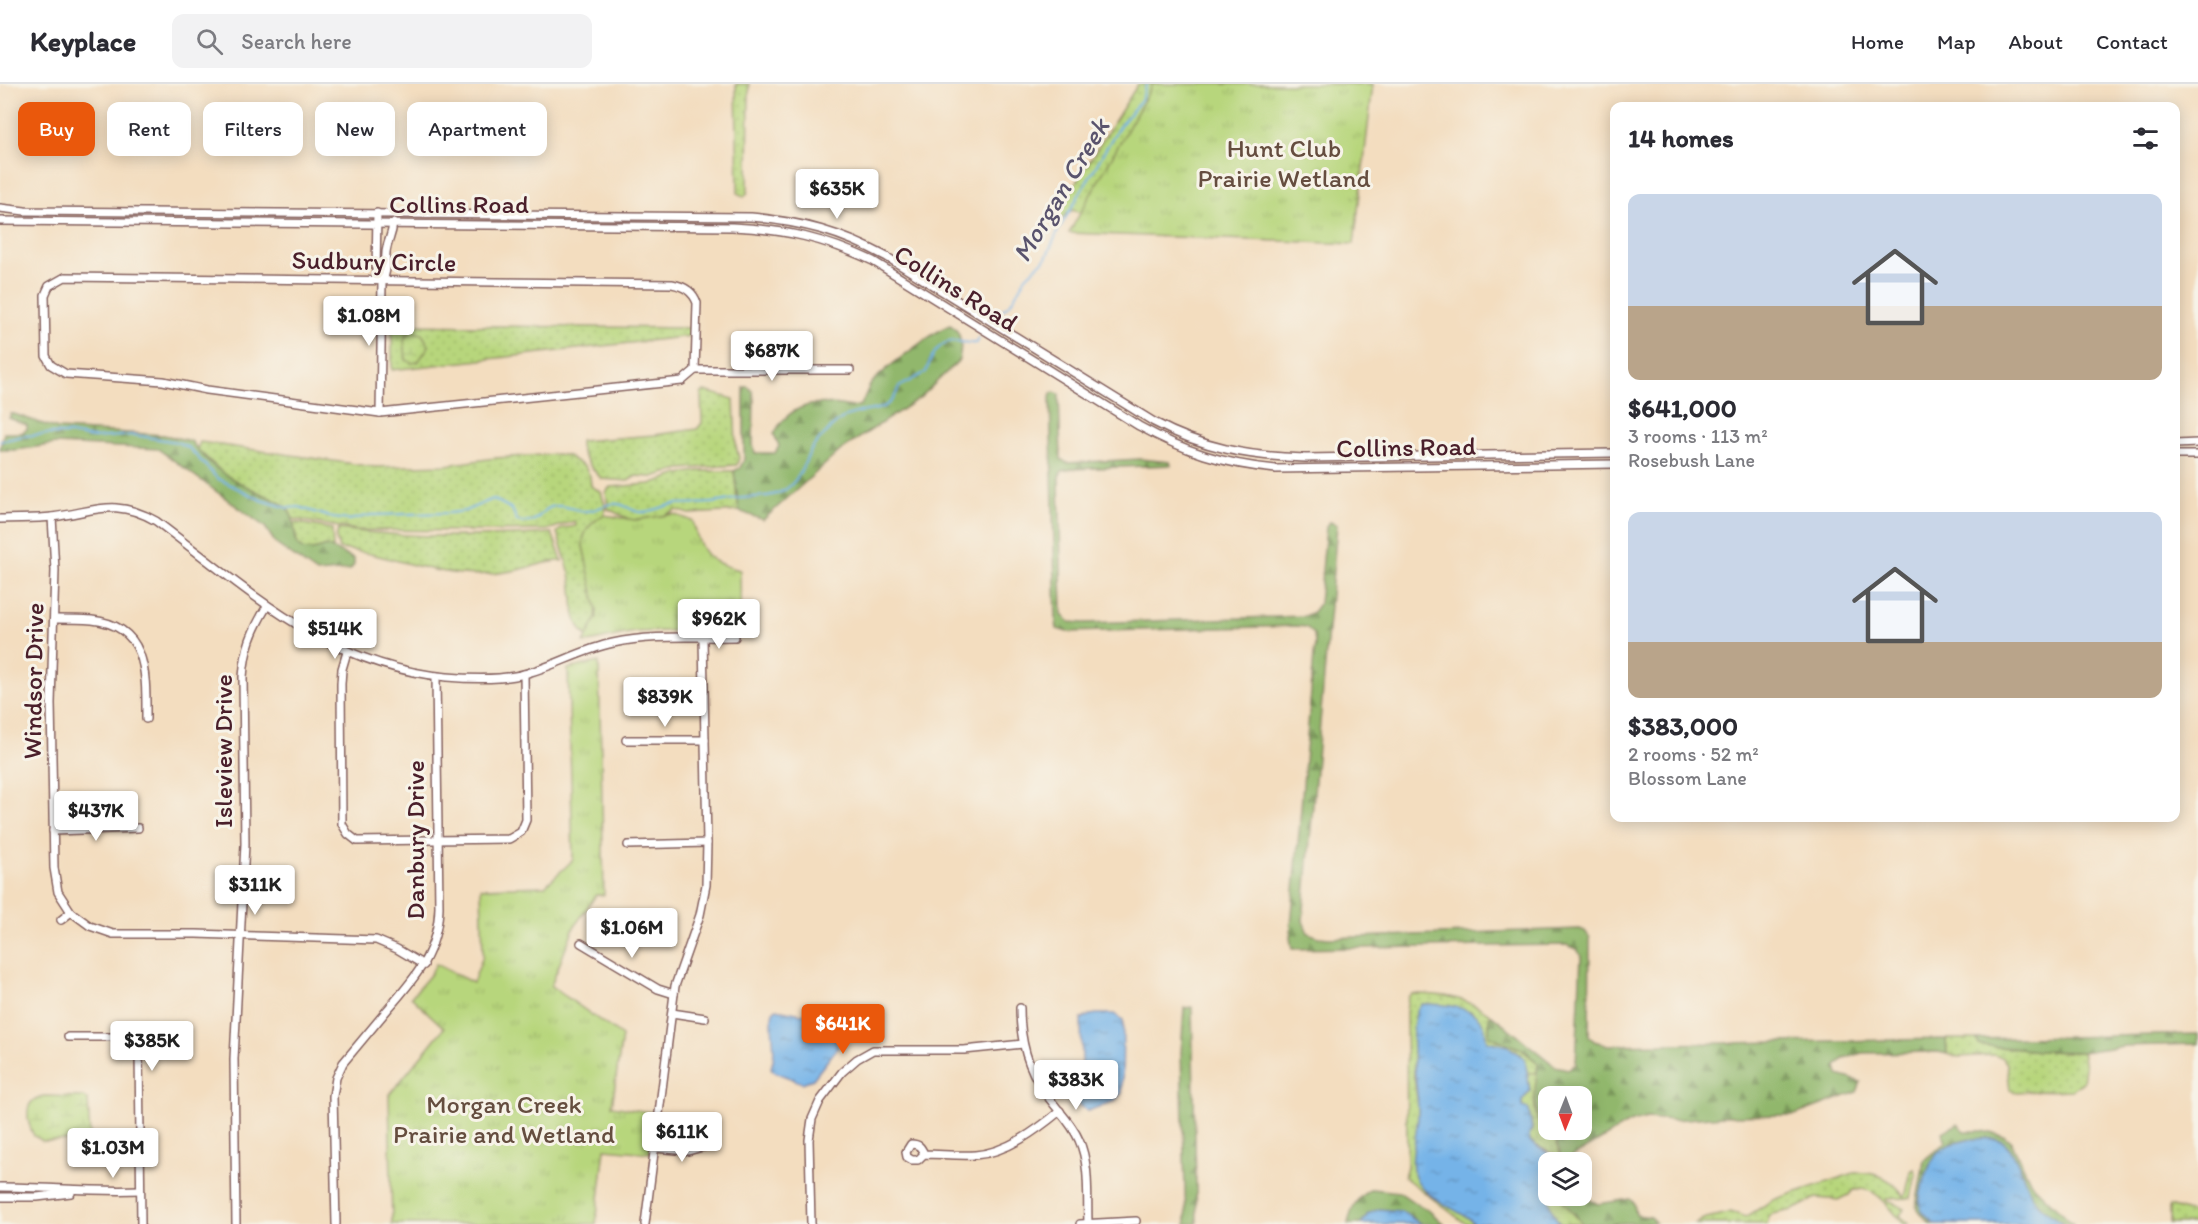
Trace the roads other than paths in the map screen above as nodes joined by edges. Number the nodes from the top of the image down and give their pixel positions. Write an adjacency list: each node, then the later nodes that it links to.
1 (0, 208): 2 (street, Collins Road)
2 (377, 213): 3 (street, Collins Road); 5 (street)
3 (393, 213): 6 (street); 13 (street, Collins Road)
4 (0, 221): 5 (street, Collins Road)
5 (377, 225): 6 (street, Collins Road); 7 (street)
6 (393, 225): 7 (street); 16 (street, Collins Road)
7 (382, 282): 8 (street, Sudbury Circle); 10 (street); 10 (street, Sudbury Circle)
8 (694, 370): 9 (street); 10 (street, Sudbury Circle)
9 (850, 370)
10 (380, 412)
11 (2198, 443): 12 (street)
12 (2180, 444)
13 (1610, 453)
14 (2180, 455): 15 (street)
15 (2198, 455)
16 (1610, 464)
17 (52, 517): 18 (street); 19 (street); 20 (street, Windsor Drive)
18 (0, 519)
19 (267, 606): 23 (street); 36 (street, Isleview Drive)
20 (55, 619): 26 (street); 30 (street, Windsor Drive)
21 (735, 637): 22 (street)
22 (703, 638): 24 (street); 28 (street)
23 (347, 652): 25 (street); 31 (street)
24 (524, 674): 25 (street); 31 (street)
25 (436, 676): 31 (street, Danbury Drive)
26 (146, 719)
27 (626, 740): 28 (street)
28 (705, 740): 32 (street)
29 (138, 828): 30 (street)
30 (53, 831): 34 (street, Windsor Drive)
31 (438, 841): 38 (street, Danbury Drive)
32 (707, 843): 33 (street); 39 (street)
33 (628, 845)
34 (71, 912): 35 (street); 36 (street, Windsor Drive)
35 (61, 920)
36 (242, 935): 38 (street, Windsor Drive); 56 (street, Isleview Drive)
37 (581, 943): 39 (street)
38 (424, 965): 57 (street, Danbury Drive)
39 (674, 994): 41 (street)
40 (1020, 1008): 44 (street)
41 (672, 1013): 42 (street); 47 (street)
42 (705, 1017)
43 (68, 1037): 50 (street)
44 (1023, 1044): 45 (street); 59 (street)
45 (1060, 1111): 48 (street); 54 (street)
46 (706, 1146): 47 (street)
47 (655, 1148): 58 (street)
48 (924, 1154)
49 (0, 1187): 51 (street)
50 (140, 1190): 51 (street); 55 (street)
51 (86, 1191): 52 (street)
52 (0, 1197)
53 (1136, 1221): 54 (street)
54 (1088, 1222): 60 (street)
55 (141, 1224)
56 (236, 1224)
57 (336, 1224)
58 (645, 1224)
59 (811, 1224)
60 (1080, 1224)

